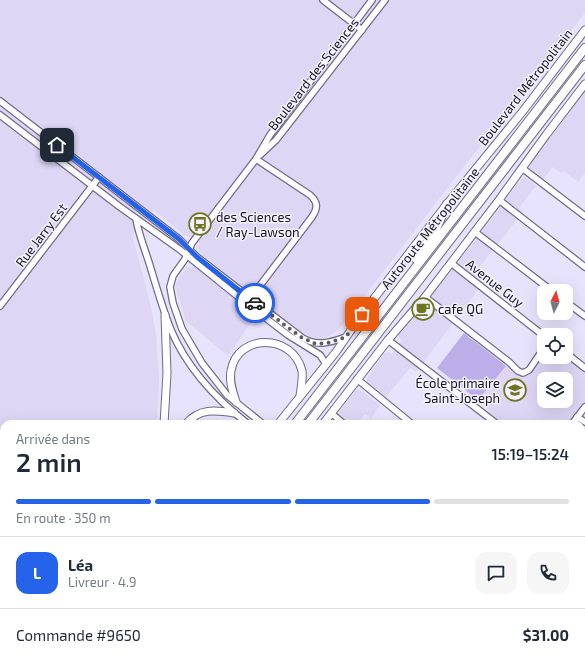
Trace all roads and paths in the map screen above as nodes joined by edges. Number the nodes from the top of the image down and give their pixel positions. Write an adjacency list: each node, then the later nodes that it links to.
1 (324, 0): 4 (street)
2 (372, 0): 4 (street, Boulevard des Sciences)
3 (385, 0): 5 (street, Boulevard des Sciences)
4 (354, 24): 5 (street); 14 (street, Boulevard des Sciences)
5 (362, 30): 14 (street, Boulevard des Sciences)
6 (585, 30): 19 (main road, Boulevard Métropolitain)
7 (585, 48): 27 (highway, Autoroute Métropolitaine)
8 (585, 65): 54 (highway, Autoroute Métropolitaine)
9 (585, 84): 15 (main road)
10 (0, 101): 12 (street)
11 (0, 115): 13 (street)
12 (34, 127): 13 (street); 16 (street)
13 (27, 136): 17 (street)
14 (256, 159): 23 (street, Boulevard des Sciences); 29 (street)
15 (522, 168): 18 (main road); 20 (street)
16 (100, 177): 17 (street, Rue Jarry Est); 23 (street)
17 (92, 186): 21 (street); 30 (street, Rue Jarry Est)
18 (499, 200): 22 (main road); 25 (street)
19 (447, 204): 27 (highway); 35 (main road, Boulevard Métropolitain)
20 (585, 216)
21 (136, 219): 23 (street); 32 (street)
22 (475, 232): 24 (main road); 26 (street)
23 (188, 252): 29 (street); 43 (street, Boulevard des Sciences)
24 (451, 262): 28 (main road); 34 (street, Avenue Guy)
25 (585, 267)
26 (543, 284)
27 (401, 286): 53 (highway, Autoroute Métropolitaine)
28 (425, 297): 36 (main road); 37 (street)
29 (248, 301): 35 (street); 39 (street)
30 (0, 306)
31 (573, 307): 33 (street)
32 (165, 314): 45 (street); 48 (main road)
33 (585, 316)
34 (537, 330)
35 (346, 337): 39 (main road, Boulevard Métropolitain)
36 (388, 340): 41 (main road); 58 (street)
37 (537, 358)
38 (573, 359): 40 (street)
39 (326, 364): 42 (main road, Boulevard Métropolitain)
40 (585, 368)
41 (357, 380): 46 (main road); 57 (street)
42 (300, 396): 43 (main road); 52 (main road, Boulevard Métropolitain)
43 (236, 402): 51 (street, Boulevard des Sciences)
44 (585, 407): 47 (street)
45 (234, 413): 49 (main road); 50 (street)
46 (331, 413): 55 (main road); 56 (street)
47 (578, 417): 59 (street); 60 (street)
48 (164, 420)
49 (190, 420)
50 (243, 420)
51 (258, 420)
52 (281, 420)
53 (298, 420)
54 (311, 420)
55 (326, 420)
56 (339, 420)
57 (407, 420)
58 (492, 420)
59 (575, 420)
60 (582, 420)

